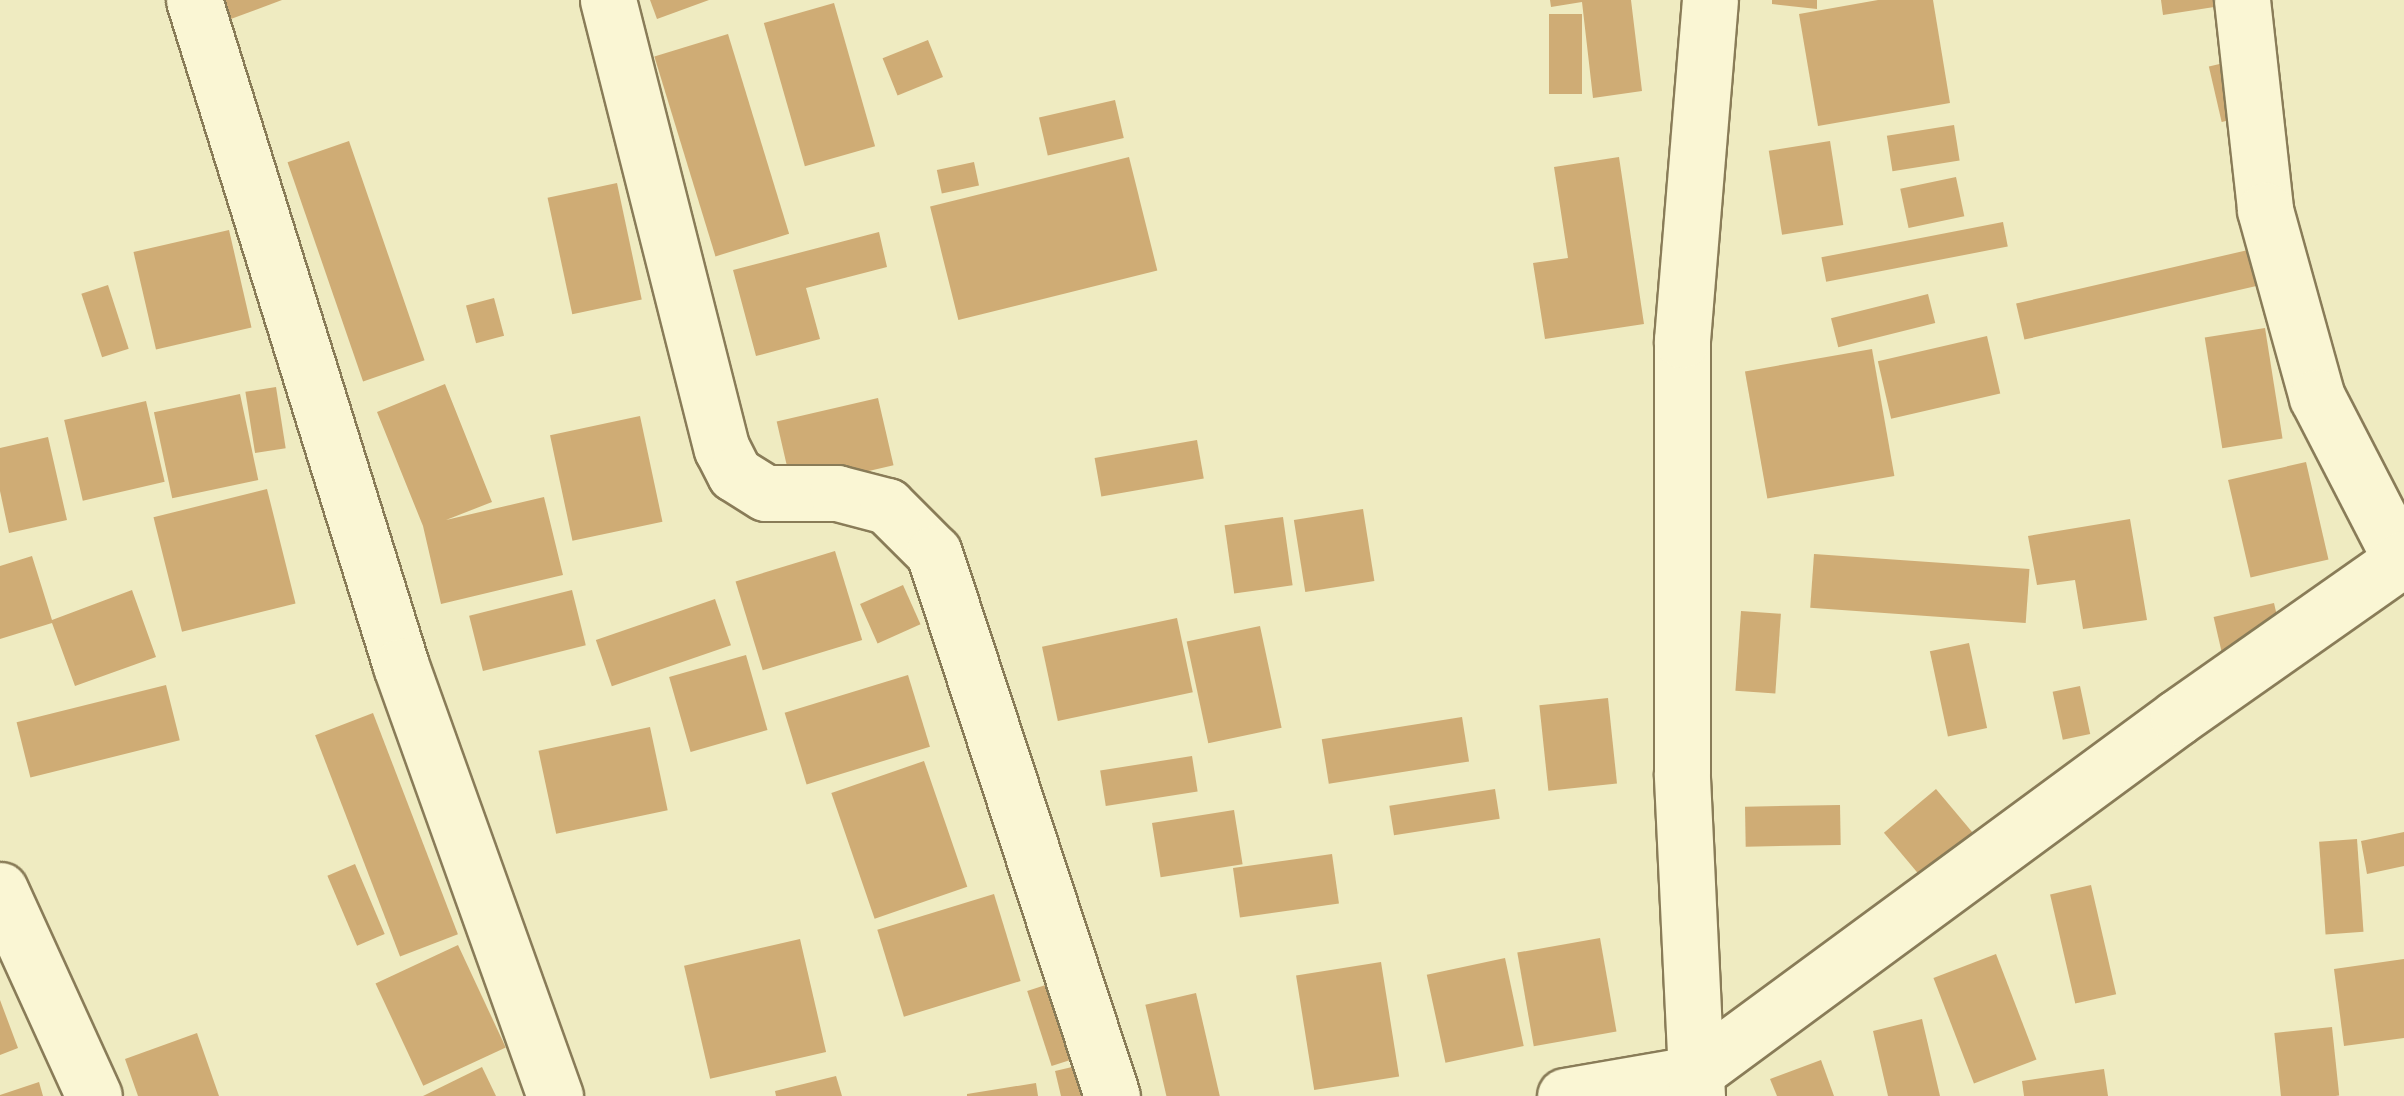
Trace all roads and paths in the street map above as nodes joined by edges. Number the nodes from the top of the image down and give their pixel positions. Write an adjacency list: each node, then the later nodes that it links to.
1 (194, 0): 9 (street)
2 (608, 0): 10 (street)
3 (1710, 0): 7 (street)
4 (2242, 0): 5 (street)
5 (2402, 559): 7 (street)
6 (0, 890): 8 (street)
7 (1695, 1085): 11 (street)
8 (94, 1096)
9 (555, 1096)
10 (1112, 1096)
11 (1566, 1096)

